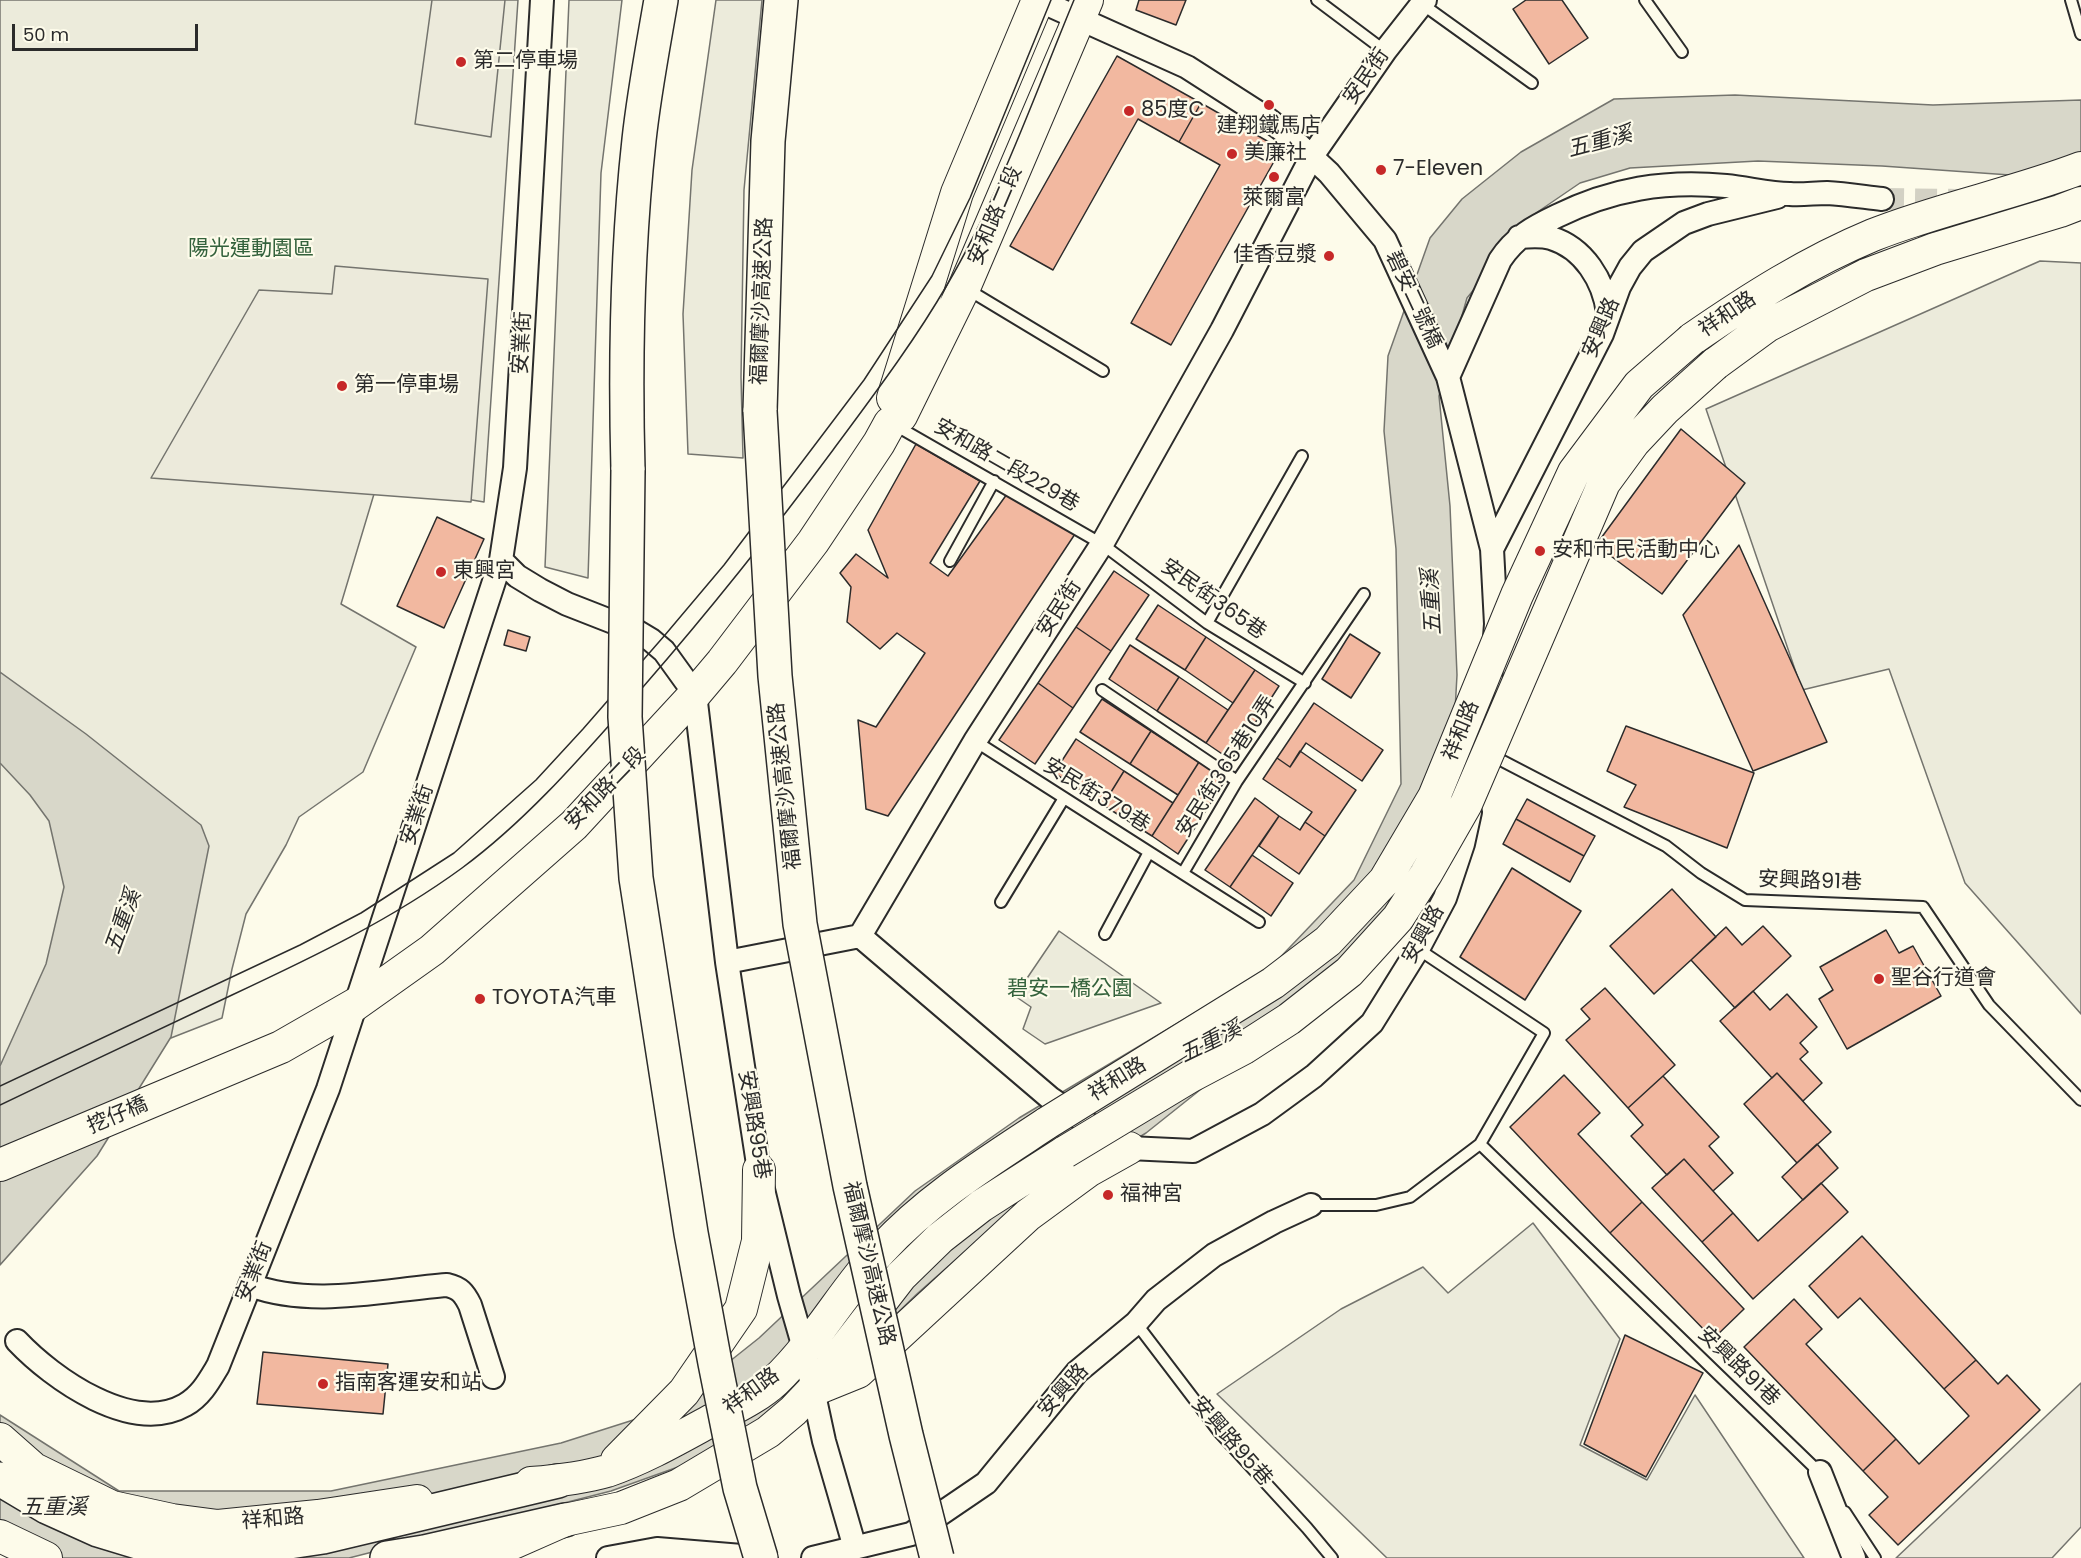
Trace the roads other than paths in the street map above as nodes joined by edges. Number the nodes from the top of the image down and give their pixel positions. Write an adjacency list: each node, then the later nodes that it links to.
1 (542, 0): 29 (street, 安業街)
2 (661, 0): 76 (highway, bridge)
3 (781, 0): 79 (highway, 福爾摩沙高速公路, bridge)
4 (1038, 0): 9 (street); 24 (main road, 安和路二段)
5 (1317, 0): 11 (lane)
6 (1645, 0): 12 (lane)
7 (2071, 0): 10 (lane)
8 (1424, 2): 11 (street, 安民街); 13 (lane)
9 (1083, 9): 14 (street); 20 (main road, 安和路二段)
10 (2081, 34)
11 (1385, 51): 14 (street, 安民街)
12 (1682, 52)
13 (1532, 83)
14 (1312, 156): 22 (street, 碧安二號橋); 27 (street, 安民街)
15 (2081, 168): 59 (main road, 祥和路, bridge)
16 (1789, 194): 17 (street, 安興路); 19 (street, 安興路); 21 (street, 安興路)
17 (1882, 198)
18 (2081, 203): 61 (main road, 祥和路, bridge)
19 (1519, 237): 21 (street); 22 (street, 安興路)
20 (964, 288): 23 (lane); 24 (main road, 安和路二段)
21 (1608, 313): 28 (street, 安興路)
22 (1444, 368): 28 (street, 安興路)
23 (1103, 371)
24 (890, 423): 26 (lane, 安和路二段229巷); 35 (main road, 安和路二段)
25 (1302, 456): 32 (lane)
26 (994, 481): 27 (lane, 安和路二段229巷); 30 (lane)
27 (1102, 544): 32 (lane, 安民街365巷); 36 (street, 安民街)
28 (1492, 549): 37 (street, 安興路)
29 (501, 560): 35 (street); 48 (street, 安業街)
30 (950, 561)
31 (1364, 594): 33 (lane, 安民街365巷10弄)
32 (1207, 623): 33 (lane, 安民街365巷)
33 (1305, 683): 38 (lane, 安民街365巷10弄)
34 (1102, 690): 38 (lane)
35 (695, 694): 47 (street, 安興路95巷); 48 (main road, 安和路二段)
36 (975, 741): 39 (lane, 安民街379巷); 45 (street, 安民街)
37 (1484, 751): 46 (street, 安興路); 50 (lane, 安興路91巷)
38 (1237, 781): 41 (lane, 安民街365巷10弄)
39 (1064, 798): 40 (lane, 安民街379巷); 42 (lane)
40 (1149, 852): 41 (lane); 44 (lane, 安民街379巷)
41 (1183, 873): 43 (lane)
42 (1001, 902)
43 (1259, 922)
44 (1105, 934)
45 (860, 936): 47 (street); 52 (street, bridge)
46 (1418, 950): 51 (lane); 52 (street, 安興路)
47 (727, 962): 54 (street, 安興路95巷)
48 (356, 1004): 49 (main road, 安和路二段); 56 (street, 安業街)
49 (236, 1067): 53 (main road, 挖仔橋)
50 (2081, 1100)
51 (1479, 1144): 55 (lane); 64 (lane, 安興路91巷)
52 (1124, 1146): 61 (main road)
53 (0, 1165)
54 (759, 1170): 59 (street, 安興路95巷); 63 (main road)
55 (1311, 1205): 57 (street, 安興路)
56 (250, 1285): 58 (street, 安業街); 60 (street)
57 (1136, 1323): 71 (street, 安興路); 80 (lane, 安興路95巷)
58 (17, 1341)
59 (804, 1348): 61 (street, 安興路95巷); 63 (main road, 祥和路)
60 (493, 1377)
61 (813, 1390): 68 (main road, 祥和路); 71 (street, 安興路95巷)
62 (0, 1439): 66 (main road, 祥和路)
63 (607, 1471): 66 (main road, 祥和路)
64 (1820, 1472): 81 (street); 82 (lane, 安興路91巷)
65 (0, 1479): 70 (highway)
66 (558, 1481): 70 (highway)
67 (0, 1499): 70 (highway)
68 (565, 1520): 73 (highway); 74 (main road, 祥和路)
69 (0, 1536): 72 (main road)
70 (98, 1544)
71 (855, 1548): 78 (street, 安興路)
72 (46, 1558)
73 (387, 1558)
74 (479, 1558)
75 (608, 1558): 77 (street)
76 (761, 1558)
77 (766, 1558)
78 (813, 1558)
79 (937, 1558)
80 (1332, 1558)
81 (1854, 1558)
82 (1875, 1558)

